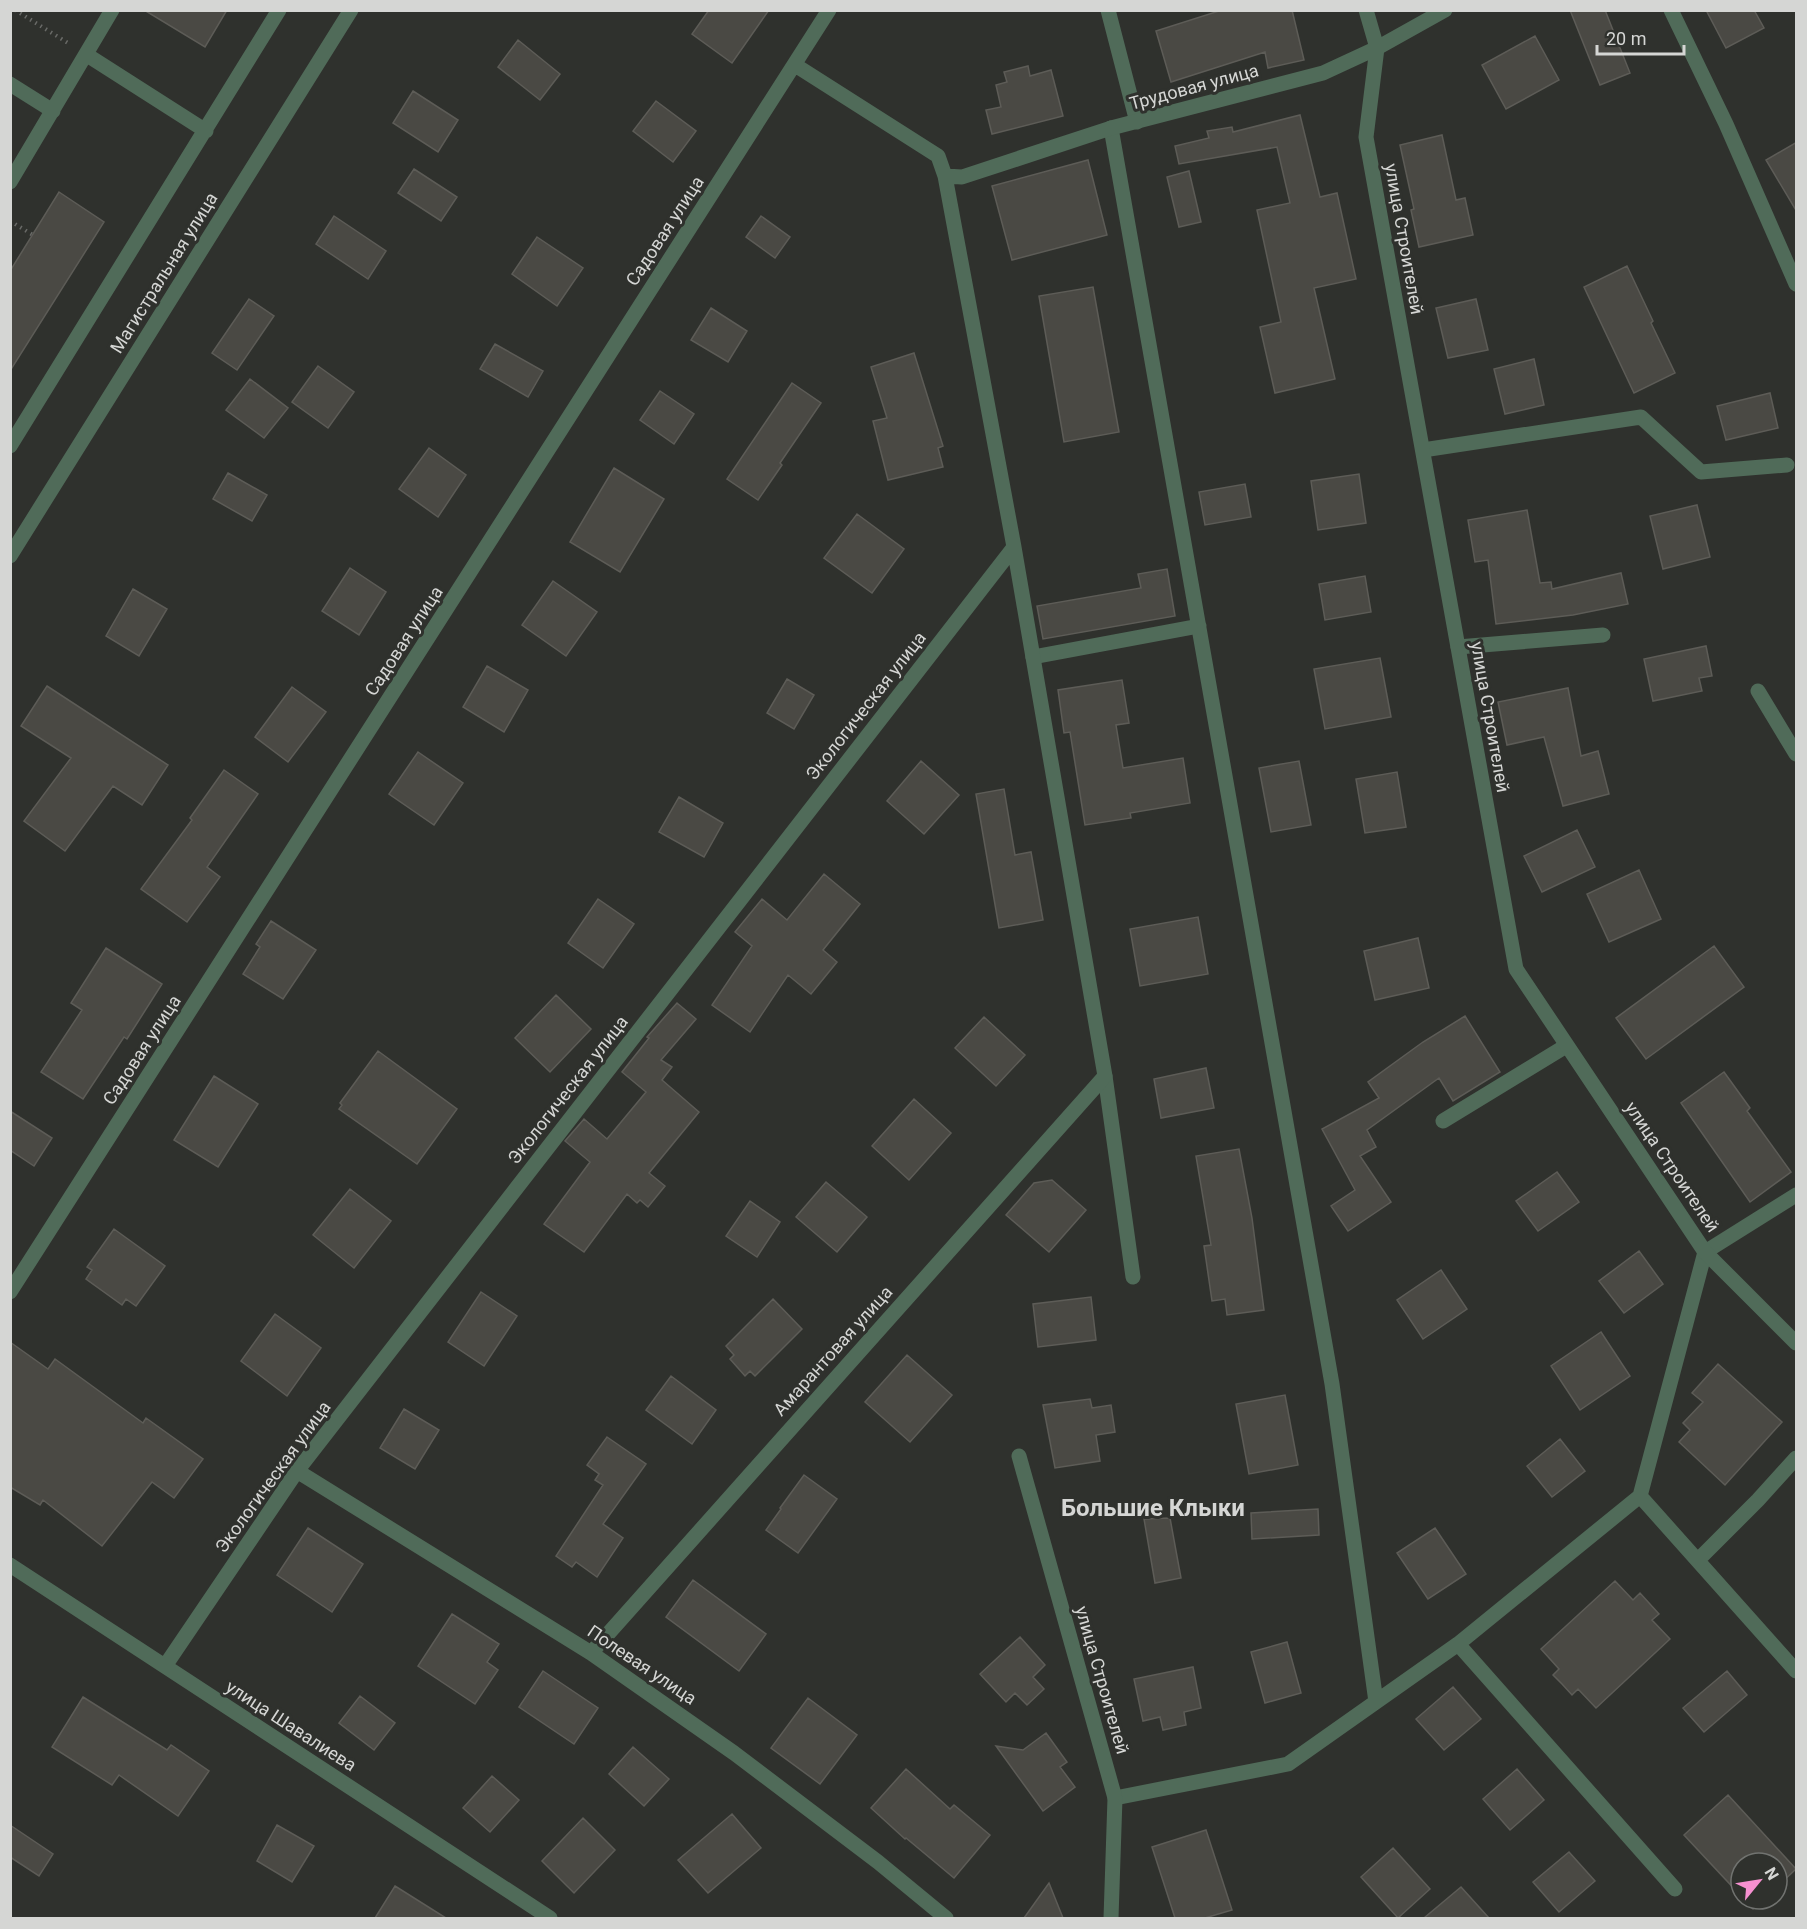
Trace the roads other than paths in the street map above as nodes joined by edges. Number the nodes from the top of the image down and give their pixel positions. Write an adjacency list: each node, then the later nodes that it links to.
1 (112, 10): 10 (street)
2 (279, 10): 16 (street)
3 (351, 10): 24 (street, Магистральная улица)
4 (829, 10): 11 (street, Садовая улица)
5 (1108, 10): 14 (street)
6 (1366, 10): 9 (street, улица Строителей)
7 (1445, 10): 9 (street, Трудовая улица)
8 (1671, 10): 19 (street)
9 (1377, 48): 14 (street, Трудовая улица); 21 (street, улица Строителей)
10 (87, 55): 13 (street); 16 (street)
11 (795, 65): 17 (street); 37 (street, Садовая улица)
12 (10, 84): 13 (street)
13 (53, 111): 18 (street)
14 (1137, 122): 15 (street, Трудовая улица)
15 (1111, 128): 17 (street, Трудовая улица); 25 (street)
16 (206, 131): 20 (street)
17 (945, 176): 23 (street)
18 (10, 182)
19 (1797, 284)
20 (10, 446)
21 (1423, 450): 22 (street); 27 (street, улица Строителей)
22 (1787, 465)
23 (1014, 547): 28 (street); 41 (street, Экологическая улица)
24 (10, 556)
25 (1199, 626): 28 (street); 49 (street)
26 (1603, 635): 27 (street)
27 (1458, 647): 31 (street, улица Строителей)
28 (1034, 657): 32 (street)
29 (1758, 691): 30 (street)
30 (1797, 754)
31 (1566, 1046): 33 (street); 35 (street, улица Строителей)
32 (1105, 1076): 36 (street); 46 (street, Амарантовая улица)
33 (1443, 1121)
34 (1797, 1195): 35 (street)
35 (1705, 1252): 38 (street, улица Строителей); 42 (street)
36 (1133, 1277)
37 (10, 1292)
38 (1797, 1342)
39 (1019, 1456): 50 (street, улица Строителей)
40 (1797, 1458): 43 (street)
41 (297, 1471): 46 (street, Полевая улица); 47 (street, Экологическая улица)
42 (1640, 1496): 43 (street); 45 (street)
43 (1698, 1560): 48 (street)
44 (10, 1565): 47 (street, улица Шавалиева)
45 (1458, 1644): 49 (street); 51 (street)
46 (591, 1653): 53 (street, Полевая улица)
47 (165, 1666): 52 (street, улица Шавалиева)
48 (1797, 1671)
49 (1376, 1702): 50 (street)
50 (1115, 1798): 54 (street, улица Строителей)
51 (1675, 1889)
52 (550, 1918)
53 (946, 1918)
54 (1111, 1918)

